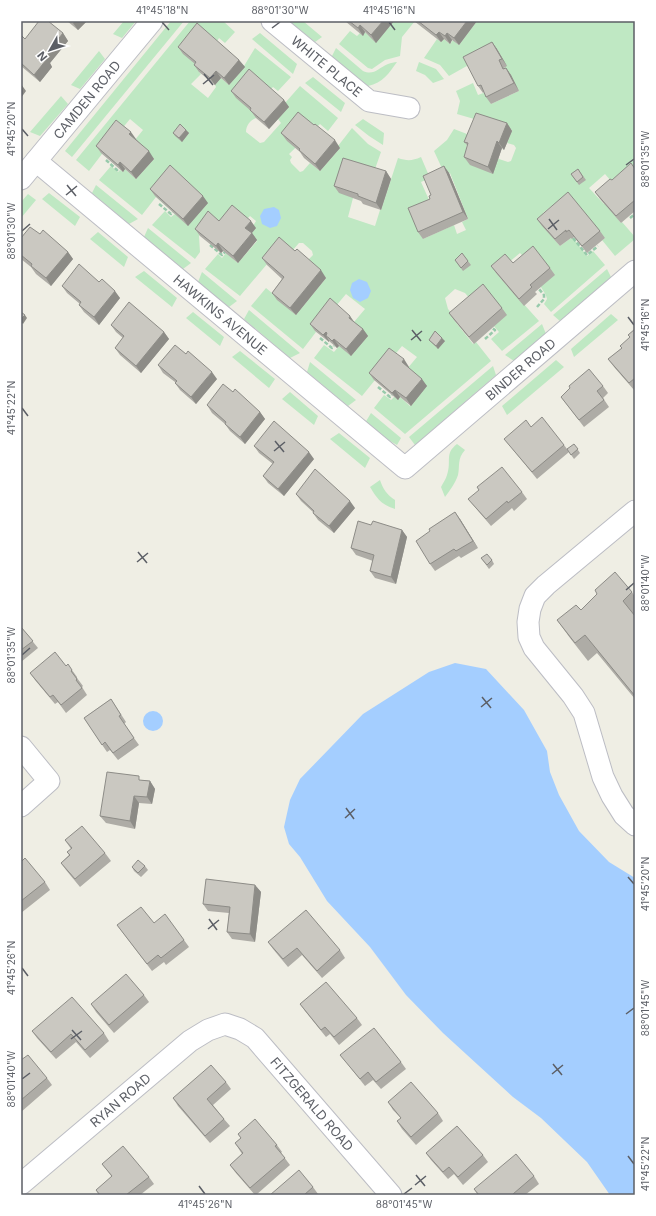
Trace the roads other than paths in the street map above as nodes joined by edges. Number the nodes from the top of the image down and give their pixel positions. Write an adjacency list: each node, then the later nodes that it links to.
1 (152, 21): 4 (street, CAMDEN ROAD)
2 (272, 21): 3 (street, WHITE PLACE)
3 (409, 108)
4 (36, 161): 5 (street, CAMDEN ROAD); 7 (street, HAWKINS AVENUE)
5 (21, 179)
6 (635, 271): 7 (street, BINDER ROAD)
7 (405, 468)
8 (635, 511): 11 (street)
9 (21, 747): 10 (street)
10 (21, 806)
11 (635, 825)
12 (225, 1024): 13 (street, RYAN ROAD); 16 (street, FITZGERALD ROAD)
13 (21, 1184)
14 (21, 1192): 15 (street)
15 (24, 1195)
16 (391, 1195)

